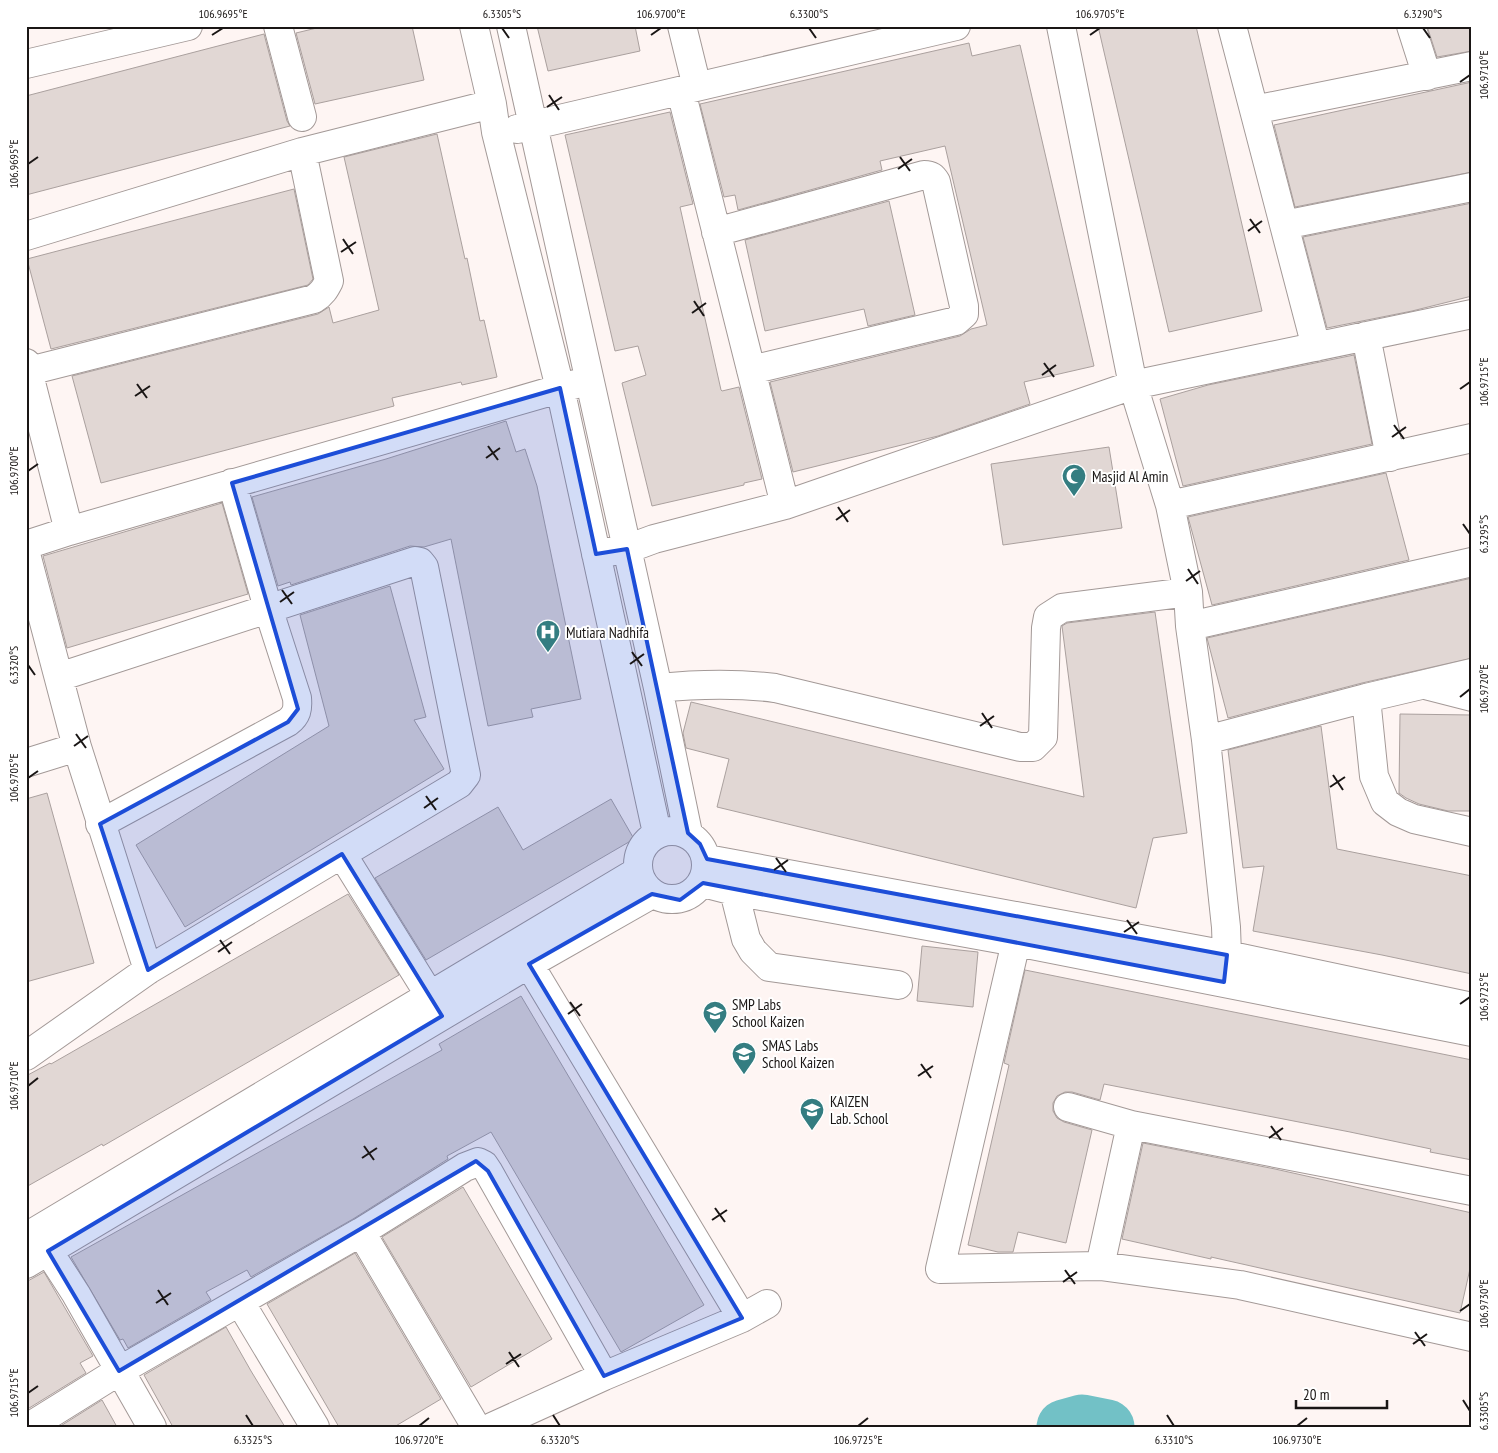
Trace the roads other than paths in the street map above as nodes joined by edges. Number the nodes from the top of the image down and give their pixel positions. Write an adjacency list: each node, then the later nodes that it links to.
1 (188, 26): 10 (street)
2 (278, 26): 17 (street)
3 (474, 26): 15 (street)
4 (511, 26): 18 (street)
5 (682, 26): 14 (street)
6 (956, 26): 14 (street)
7 (1061, 26): 31 (street)
8 (1232, 26): 16 (street)
9 (1411, 26): 13 (street)
10 (121, 34): 11 (street)
11 (26, 64)
12 (1472, 66): 13 (street)
13 (1427, 76): 16 (street)
14 (689, 89): 18 (street); 23 (street)
15 (492, 104): 19 (street); 20 (street)
16 (1254, 110): 22 (street)
17 (302, 117)
18 (534, 125): 19 (street); 30 (street)
19 (496, 132): 32 (street)
20 (302, 152): 24 (street); 28 (street)
21 (1472, 186): 22 (street)
22 (1284, 225): 27 (street)
23 (716, 232): 29 (street); 29 (street)
24 (26, 236)
25 (1472, 314): 26 (street)
26 (1366, 336): 27 (street); 34 (street)
27 (1316, 347): 31 (street)
28 (27, 367): 38 (street)
29 (751, 370): 36 (street)
30 (590, 380): 32 (street); 40 (street)
31 (1133, 385): 36 (street); 37 (street)
32 (560, 388): 35 (street); 42 (street)
33 (1472, 438): 34 (street)
34 (1390, 457): 37 (street)
35 (232, 483): 38 (street); 45 (street)
36 (785, 505): 40 (street)
37 (1170, 505): 44 (street)
38 (69, 531): 39 (street)
39 (26, 545)
40 (627, 549): 42 (street); 50 (street)
41 (26, 554): 48 (street)
42 (596, 554): 58 (street)
43 (1472, 562): 46 (street)
44 (1188, 592): 46 (street); 50 (street)
45 (268, 608): 48 (street); 56 (street); 60 (street)
46 (1190, 626): 53 (street)
47 (1472, 673): 49 (street)
48 (59, 677): 54 (street)
49 (1425, 685): 51 (street); 52 (street)
50 (658, 688): 59 (street)
51 (1472, 697)
52 (1366, 698): 53 (street); 57 (street)
53 (1206, 740): 66 (street)
54 (77, 747): 55 (street); 56 (street)
55 (26, 763)
56 (100, 824): 68 (street)
57 (1472, 832)
58 (657, 834): 59 (street); 61 (street)
59 (688, 834): 62 (street)
60 (342, 854): 68 (street); 71 (street)
61 (638, 871): 64 (street); 71 (street)
62 (705, 871): 63 (street); 64 (street); 66 (street)
63 (734, 891): 65 (street); 70 (street)
64 (652, 894): 67 (street)
65 (1016, 942): 69 (street); 80 (street)
66 (1227, 955): 69 (street); 72 (street)
67 (529, 964): 71 (street); 83 (street)
68 (148, 970): 74 (street)
69 (1224, 982): 73 (street)
70 (898, 985)
71 (436, 1006): 79 (street)
72 (1472, 1007)
73 (1472, 1032)
74 (26, 1056)
75 (1068, 1107): 76 (street)
76 (1131, 1125): 77 (street); 80 (street)
77 (1472, 1191)
78 (361, 1232): 81 (street); 86 (street); 90 (street)
79 (34, 1246): 85 (street)
80 (1100, 1266): 84 (street)
81 (240, 1302): 85 (street); 89 (street)
82 (767, 1304): 83 (street)
83 (742, 1318): 86 (street)
84 (1472, 1337)
85 (119, 1371): 87 (street); 88 (street)
86 (604, 1376): 91 (street)
87 (29, 1427)
88 (152, 1427)
89 (315, 1427)
90 (476, 1427)
91 (492, 1427)

